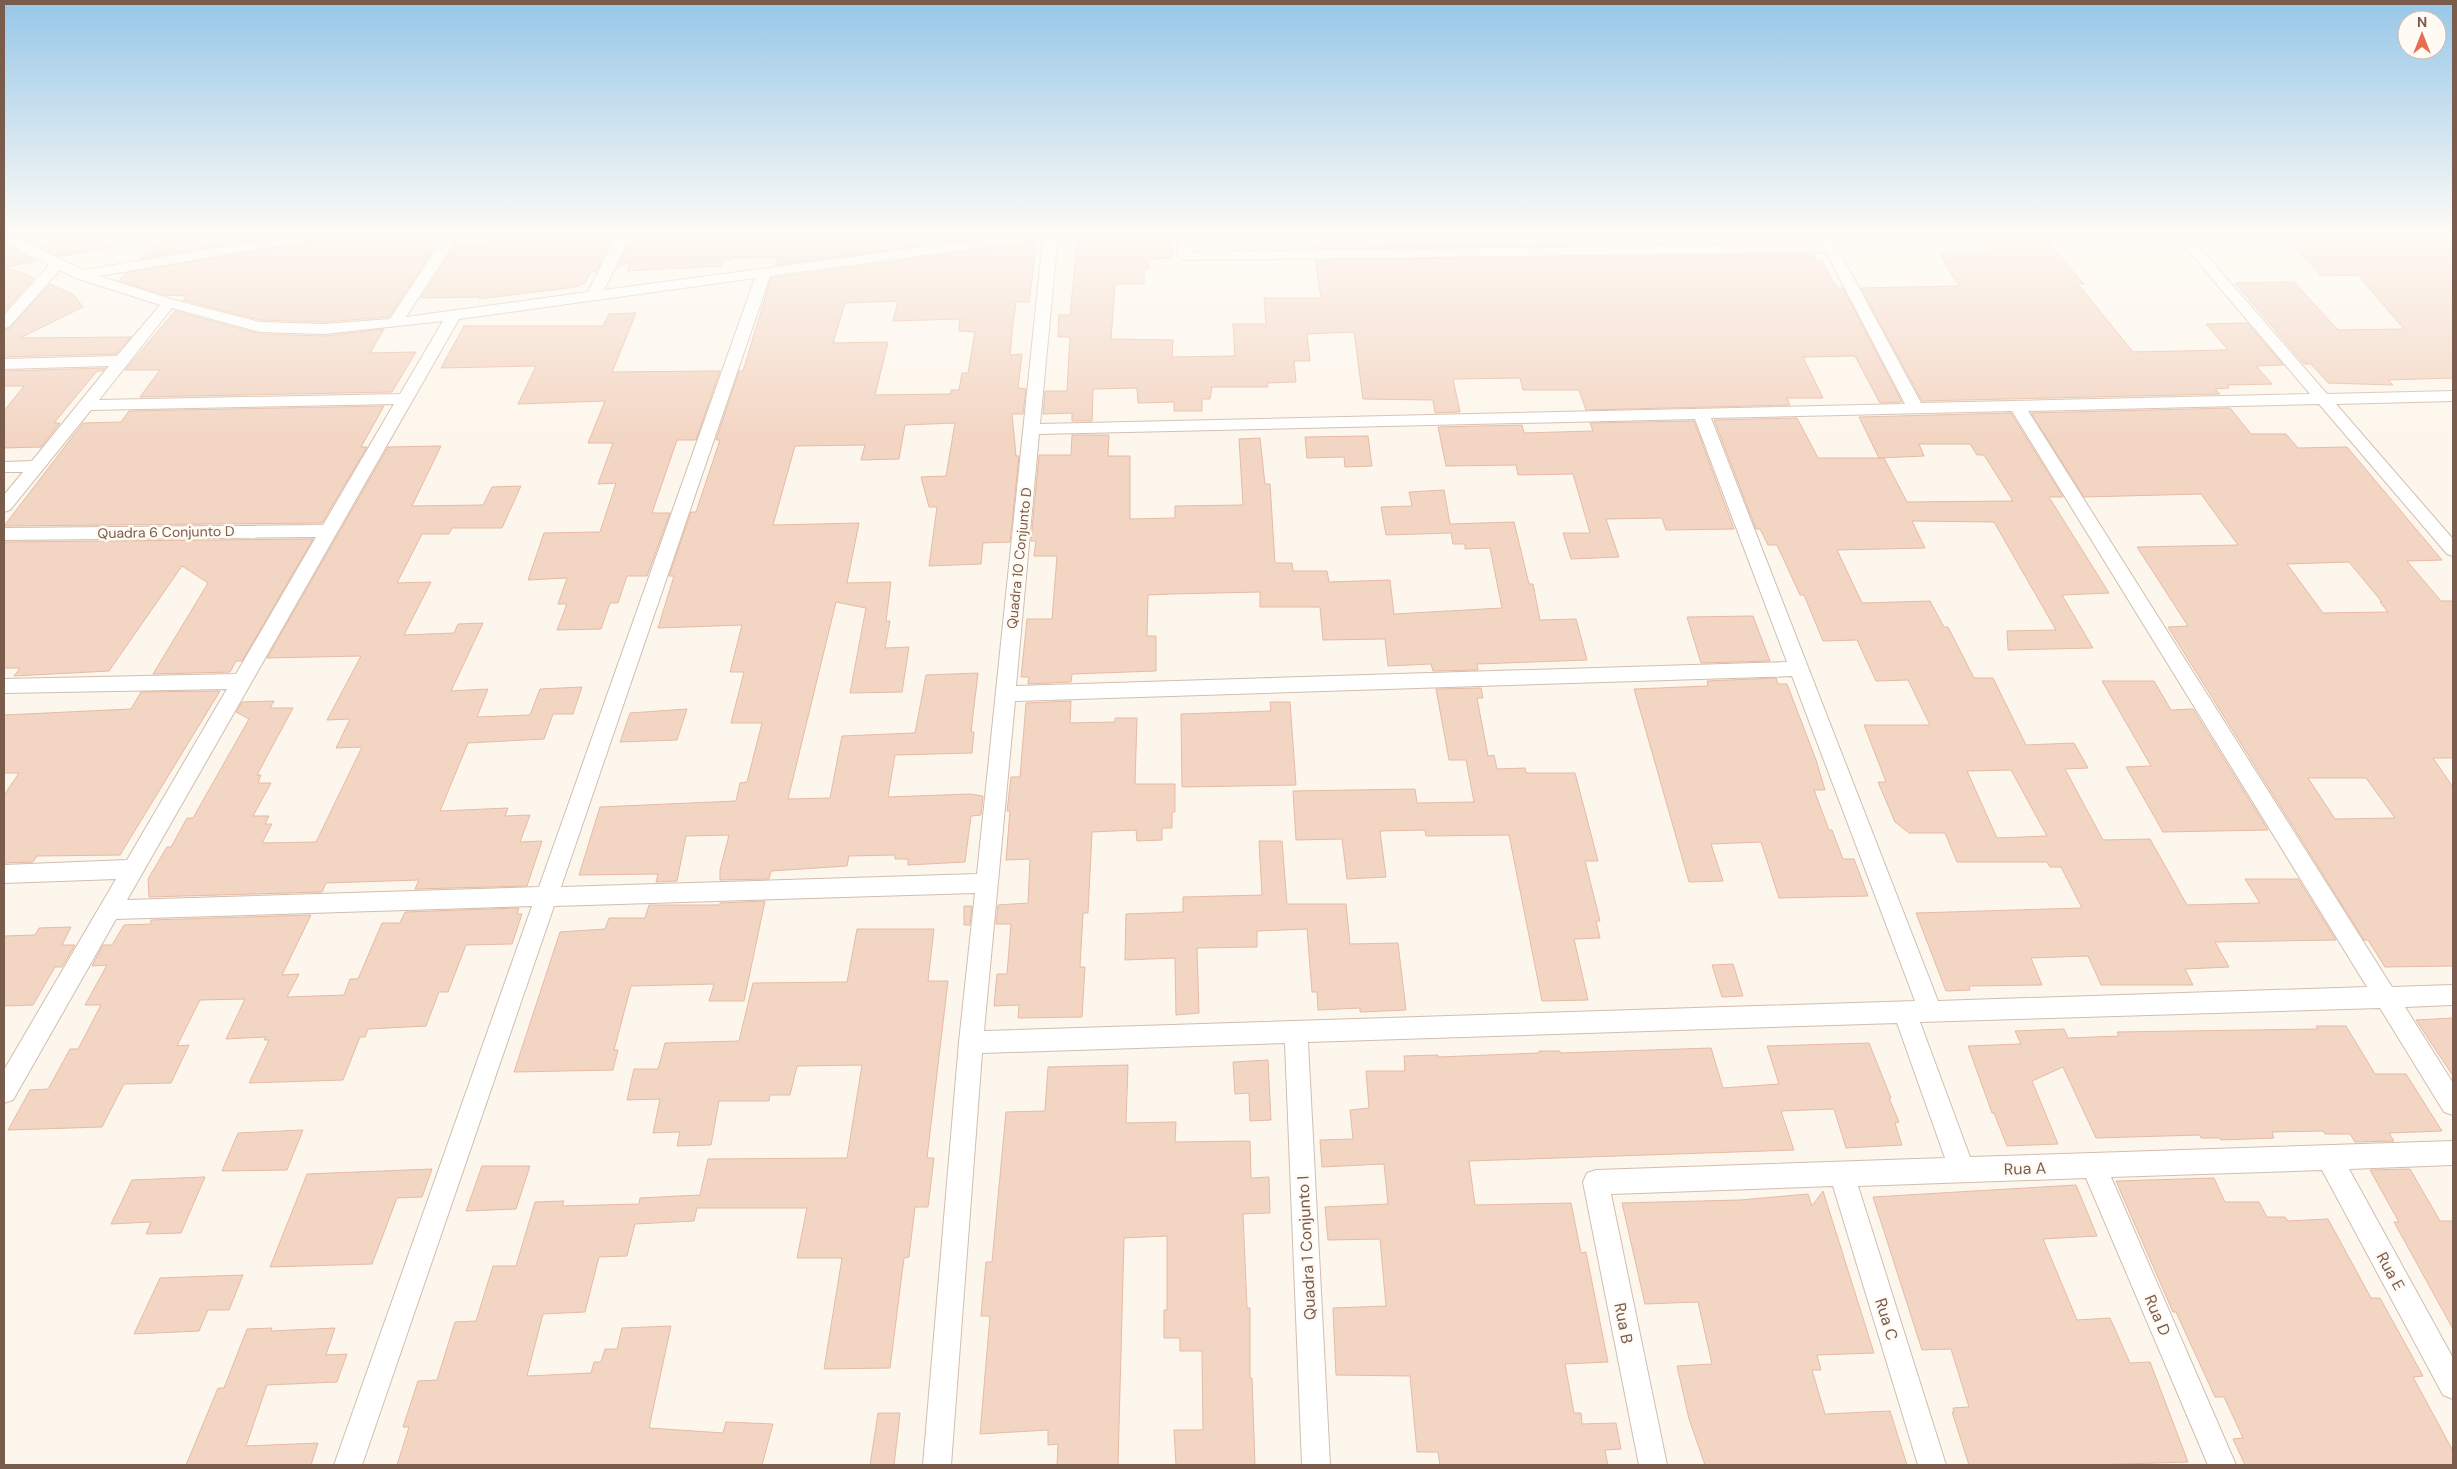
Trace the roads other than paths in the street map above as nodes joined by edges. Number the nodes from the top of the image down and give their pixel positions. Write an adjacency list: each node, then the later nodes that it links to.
1 (169, 302): 13 (street)
2 (23, 303): 11 (street)
3 (171, 303): 12 (street)
4 (409, 303): 12 (street)
5 (546, 303): 10 (street)
6 (754, 303): 36 (street)
7 (1044, 303): 22 (street, Quadra 10 Conjunto D)
8 (1860, 303): 20 (street)
9 (2240, 303): 17 (street)
10 (454, 315): 12 (street); 16 (street)
11 (4, 324)
12 (395, 324)
13 (121, 361): 14 (street); 18 (street)
14 (4, 364)
15 (2453, 396): 17 (street)
16 (405, 399): 18 (street); 26 (street)
17 (2324, 399): 19 (street); 28 (street)
18 (85, 405): 23 (street)
19 (2017, 406): 20 (street); 39 (street)
20 (1916, 409): 21 (street)
21 (1701, 413): 22 (street); 29 (street)
22 (1032, 429): 32 (street, Quadra 10 Conjunto D)
23 (36, 466): 24 (street); 25 (street)
24 (4, 467)
25 (4, 506)
26 (329, 531): 27 (street, Quadra 6 Conjunto D); 30 (street)
27 (4, 534)
28 (2453, 550)
29 (1799, 669): 32 (street); 40 (street)
30 (242, 681): 31 (street); 33 (street)
31 (4, 686)
32 (1006, 694): 35 (street, Quadra 10 Conjunto D)
33 (133, 869): 34 (street); 37 (street)
34 (4, 874)
35 (987, 883): 36 (street); 43 (street, Quadra 10 Conjunto D)
36 (546, 896): 37 (street); 53 (street)
37 (110, 910): 44 (street)
38 (2453, 995): 39 (street)
39 (2386, 997): 40 (street); 45 (street)
40 (1931, 1012): 41 (street)
41 (1905, 1013): 42 (street); 49 (street)
42 (1296, 1032): 43 (street); 55 (street, Quadra 1 Conjunto I)
43 (971, 1042): 54 (street, Quadra 10 Conjunto D)
44 (4, 1092)
45 (2453, 1104)
46 (2453, 1153): 47 (street, Rua A)
47 (2329, 1158): 48 (street, Rua A); 52 (street, Rua E)
48 (2094, 1166): 49 (street, Rua A); 58 (street, Rua D)
49 (1962, 1170): 50 (street, Rua A)
50 (1842, 1174): 51 (street, Rua A); 57 (street, Rua C)
51 (1596, 1182): 56 (street, Rua B)
52 (2453, 1385)
53 (348, 1465)
54 (937, 1465)
55 (1316, 1465)
56 (1653, 1465)
57 (1932, 1465)
58 (2222, 1465)

